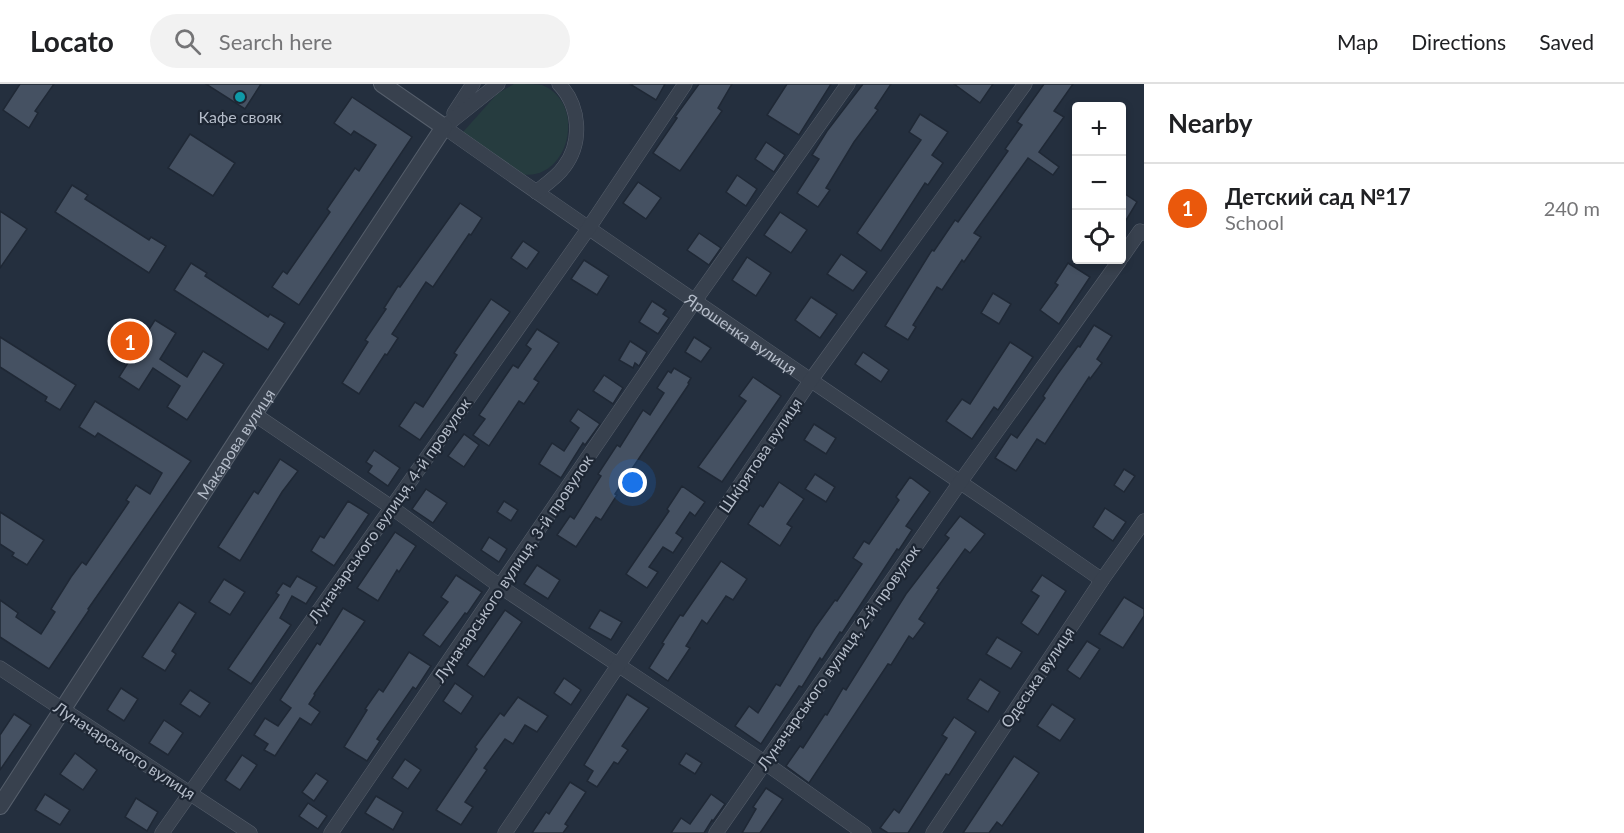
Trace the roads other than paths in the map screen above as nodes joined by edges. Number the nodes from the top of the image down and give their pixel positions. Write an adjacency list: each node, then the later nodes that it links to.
1 (382, 84): 8 (street, Ярошенка вулиця)
2 (473, 84): 8 (street, Макарова вулиця)
3 (498, 84): 8 (street)
4 (559, 84): 9 (street)
5 (685, 84): 10 (street, Луначарського вулиця, 4-й провулок)
6 (848, 84): 14 (street, Луначарського вулиця, 3-й провулок)
7 (1025, 84): 15 (street, Шкірятова вулиця)
8 (444, 127): 9 (street, Ярошенка вулиця); 16 (street, Макарова вулиця)
9 (536, 192): 10 (street, Ярошенка вулиця)
10 (588, 229): 14 (street, Ярошенка вулиця); 18 (street, Луначарського вулиця, 4-й провулок)
11 (1142, 232): 12 (street, Луначарського вулиця, 2-й провулок)
12 (1126, 252)
13 (1117, 264): 17 (street, Луначарського вулиця, 2-й провулок)
14 (694, 302): 15 (street, Ярошенка вулиця); 21 (street, Луначарського вулиця, 3-й провулок)
15 (811, 380): 17 (street, Ярошенка вулиця); 22 (street, Шкірятова вулиця)
16 (254, 414): 18 (street); 24 (street, Макарова вулиця)
17 (961, 481): 20 (street, Ярошенка вулиця); 25 (street, Луначарського вулиця, 2-й провулок)
18 (391, 507): 21 (street); 26 (street, Луначарського вулиця, 4-й провулок)
19 (1144, 521): 20 (street, Одеська вулиця)
20 (1102, 580): 34 (street, Одеська вулиця)
21 (501, 587): 22 (street); 30 (street, Луначарського вулиця, 3-й провулок)
22 (618, 664): 25 (street); 31 (street, Шкірятова вулиця)
23 (0, 668): 24 (street, Луначарського вулиця)
24 (63, 709): 26 (street, Луначарського вулиця); 27 (street, Макарова вулиця)
25 (764, 762): 32 (street, Луначарського вулиця, 2-й провулок); 33 (street)
26 (191, 793): 28 (street, Луначарського вулиця, 4-й провулок); 29 (street, Луначарського вулиця)
27 (0, 806)
28 (162, 833)
29 (250, 833)
30 (332, 833)
31 (505, 833)
32 (716, 833)
33 (864, 833)
34 (933, 833)

